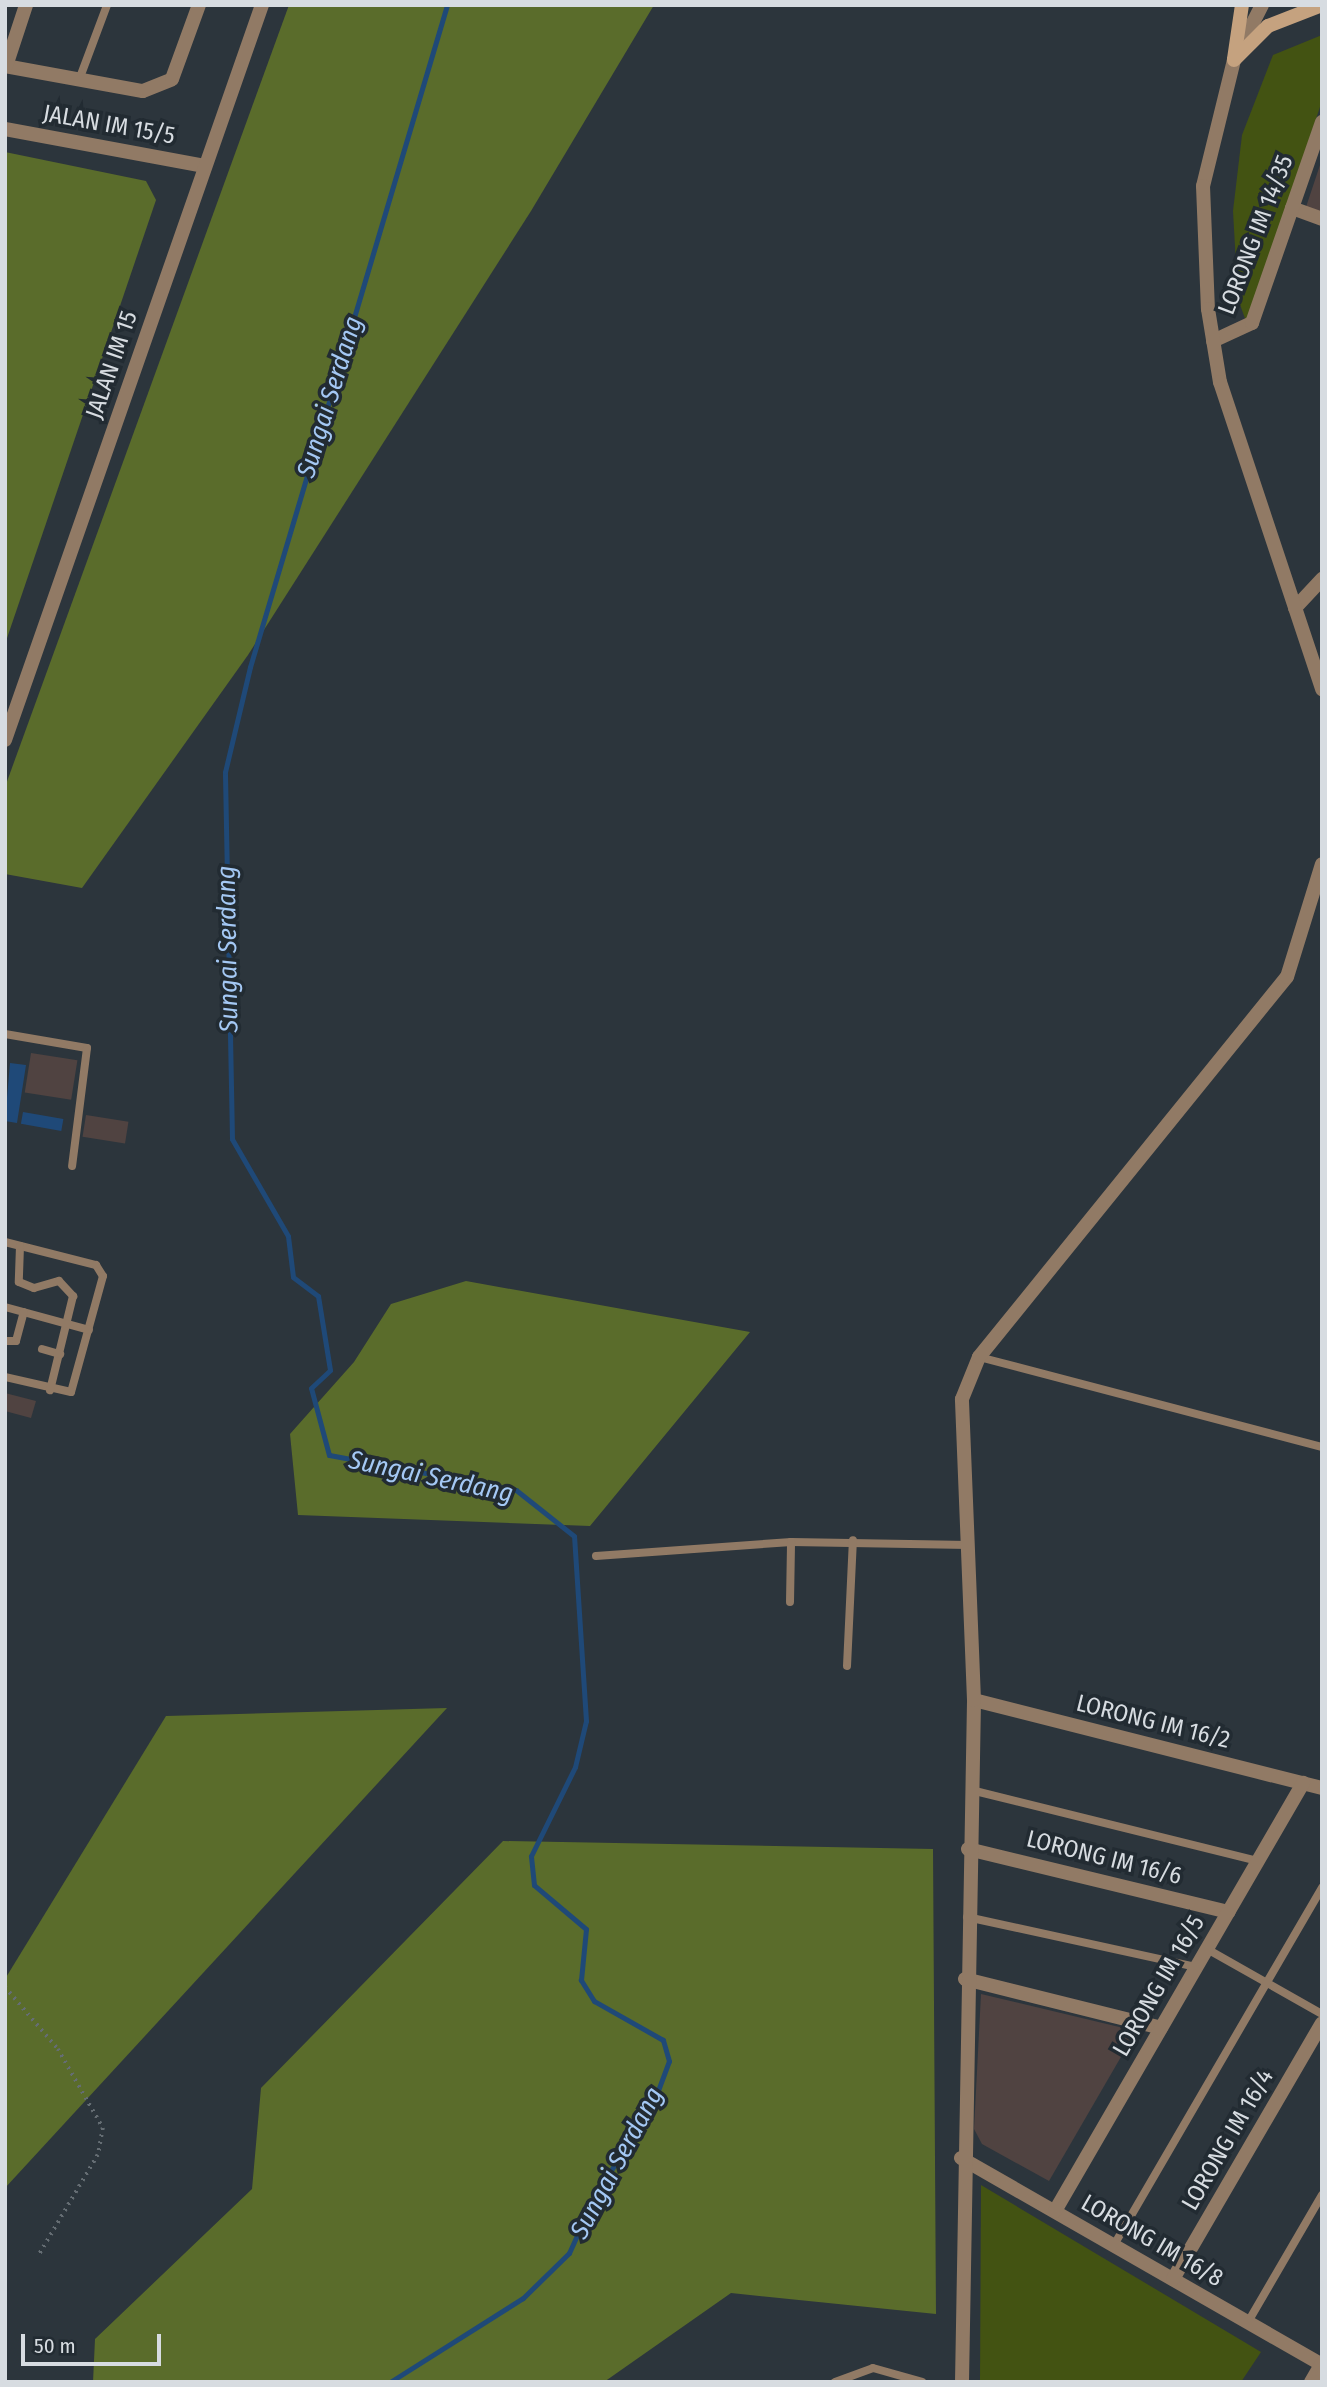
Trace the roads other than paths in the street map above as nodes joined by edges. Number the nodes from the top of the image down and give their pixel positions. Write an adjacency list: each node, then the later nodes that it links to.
1 (26, 5): 8 (street)
2 (107, 5): 10 (lane)
3 (199, 5): 10 (street)
4 (262, 5): 14 (street, JALAN IM 15)
5 (1242, 5): 9 (main road)
6 (1262, 5): 9 (street)
7 (1322, 5): 9 (main road)
8 (7, 60): 10 (street)
9 (1234, 61): 17 (street)
10 (79, 80)
11 (1322, 122): 13 (street, LORONG IM 14/35)
12 (5, 129): 14 (street, JALAN IM 15/5)
13 (1317, 153): 15 (street, LORONG IM 14/35)
14 (205, 166): 21 (street, JALAN IM 15)
15 (1292, 208): 16 (street); 17 (street, LORONG IM 14/35)
16 (1322, 219)
17 (1213, 341): 19 (street)
18 (1322, 579): 19 (street)
19 (1295, 608): 20 (street)
20 (1322, 690)
21 (5, 740)
22 (1322, 864): 34 (street)
23 (5, 1034): 24 (lane)
24 (72, 1166)
25 (5, 1242): 26 (lane)
26 (20, 1245): 29 (lane); 30 (lane)
27 (5, 1307): 28 (lane)
28 (24, 1312): 29 (lane); 31 (lane)
29 (68, 1324): 30 (lane); 33 (lane)
30 (89, 1330): 36 (lane)
31 (5, 1341)
32 (43, 1349): 33 (lane)
33 (60, 1354): 36 (lane)
34 (979, 1357): 37 (lane); 40 (street)
35 (5, 1377): 36 (lane)
36 (50, 1390)
37 (1322, 1447)
38 (853, 1540): 39 (lane); 40 (lane); 43 (lane)
39 (791, 1542): 41 (lane); 42 (lane)
40 (969, 1545): 44 (street)
41 (596, 1556)
42 (790, 1602)
43 (847, 1666)
44 (974, 1700): 45 (street, LORONG IM 16/2); 47 (street)
45 (1303, 1783): 46 (street, LORONG IM 16/2); 49 (street, LORONG IM 16/5)
46 (1322, 1788)
47 (971, 1790): 48 (street); 49 (lane)
48 (968, 1849): 51 (street, LORONG IM 16/6); 52 (street)
49 (1258, 1861): 51 (street, LORONG IM 16/5)
50 (1322, 1887): 56 (lane)
51 (1228, 1912): 53 (street, LORONG IM 16/5)
52 (967, 1917): 54 (lane); 55 (street)
53 (1207, 1948): 54 (street, LORONG IM 16/5); 56 (lane)
54 (1196, 1967): 59 (street, LORONG IM 16/5)
55 (965, 1979): 59 (street); 60 (street)
56 (1266, 1983): 57 (lane); 63 (lane)
57 (1322, 2014)
58 (1322, 2024): 64 (street, LORONG IM 16/4)
59 (1161, 2028): 62 (street, LORONG IM 16/5)
60 (961, 2158): 62 (street, LORONG IM 16/8); 69 (street)
61 (1322, 2194): 65 (lane)
62 (1055, 2211): 63 (street, LORONG IM 16/8)
63 (1114, 2245): 64 (street, LORONG IM 16/8)
64 (1173, 2279): 65 (street, LORONG IM 16/8)
65 (1248, 2322): 66 (street, LORONG IM 16/8)
66 (1321, 2364): 70 (street)
67 (835, 2382): 68 (lane)
68 (922, 2382)
69 (962, 2382)
70 (1311, 2382)

